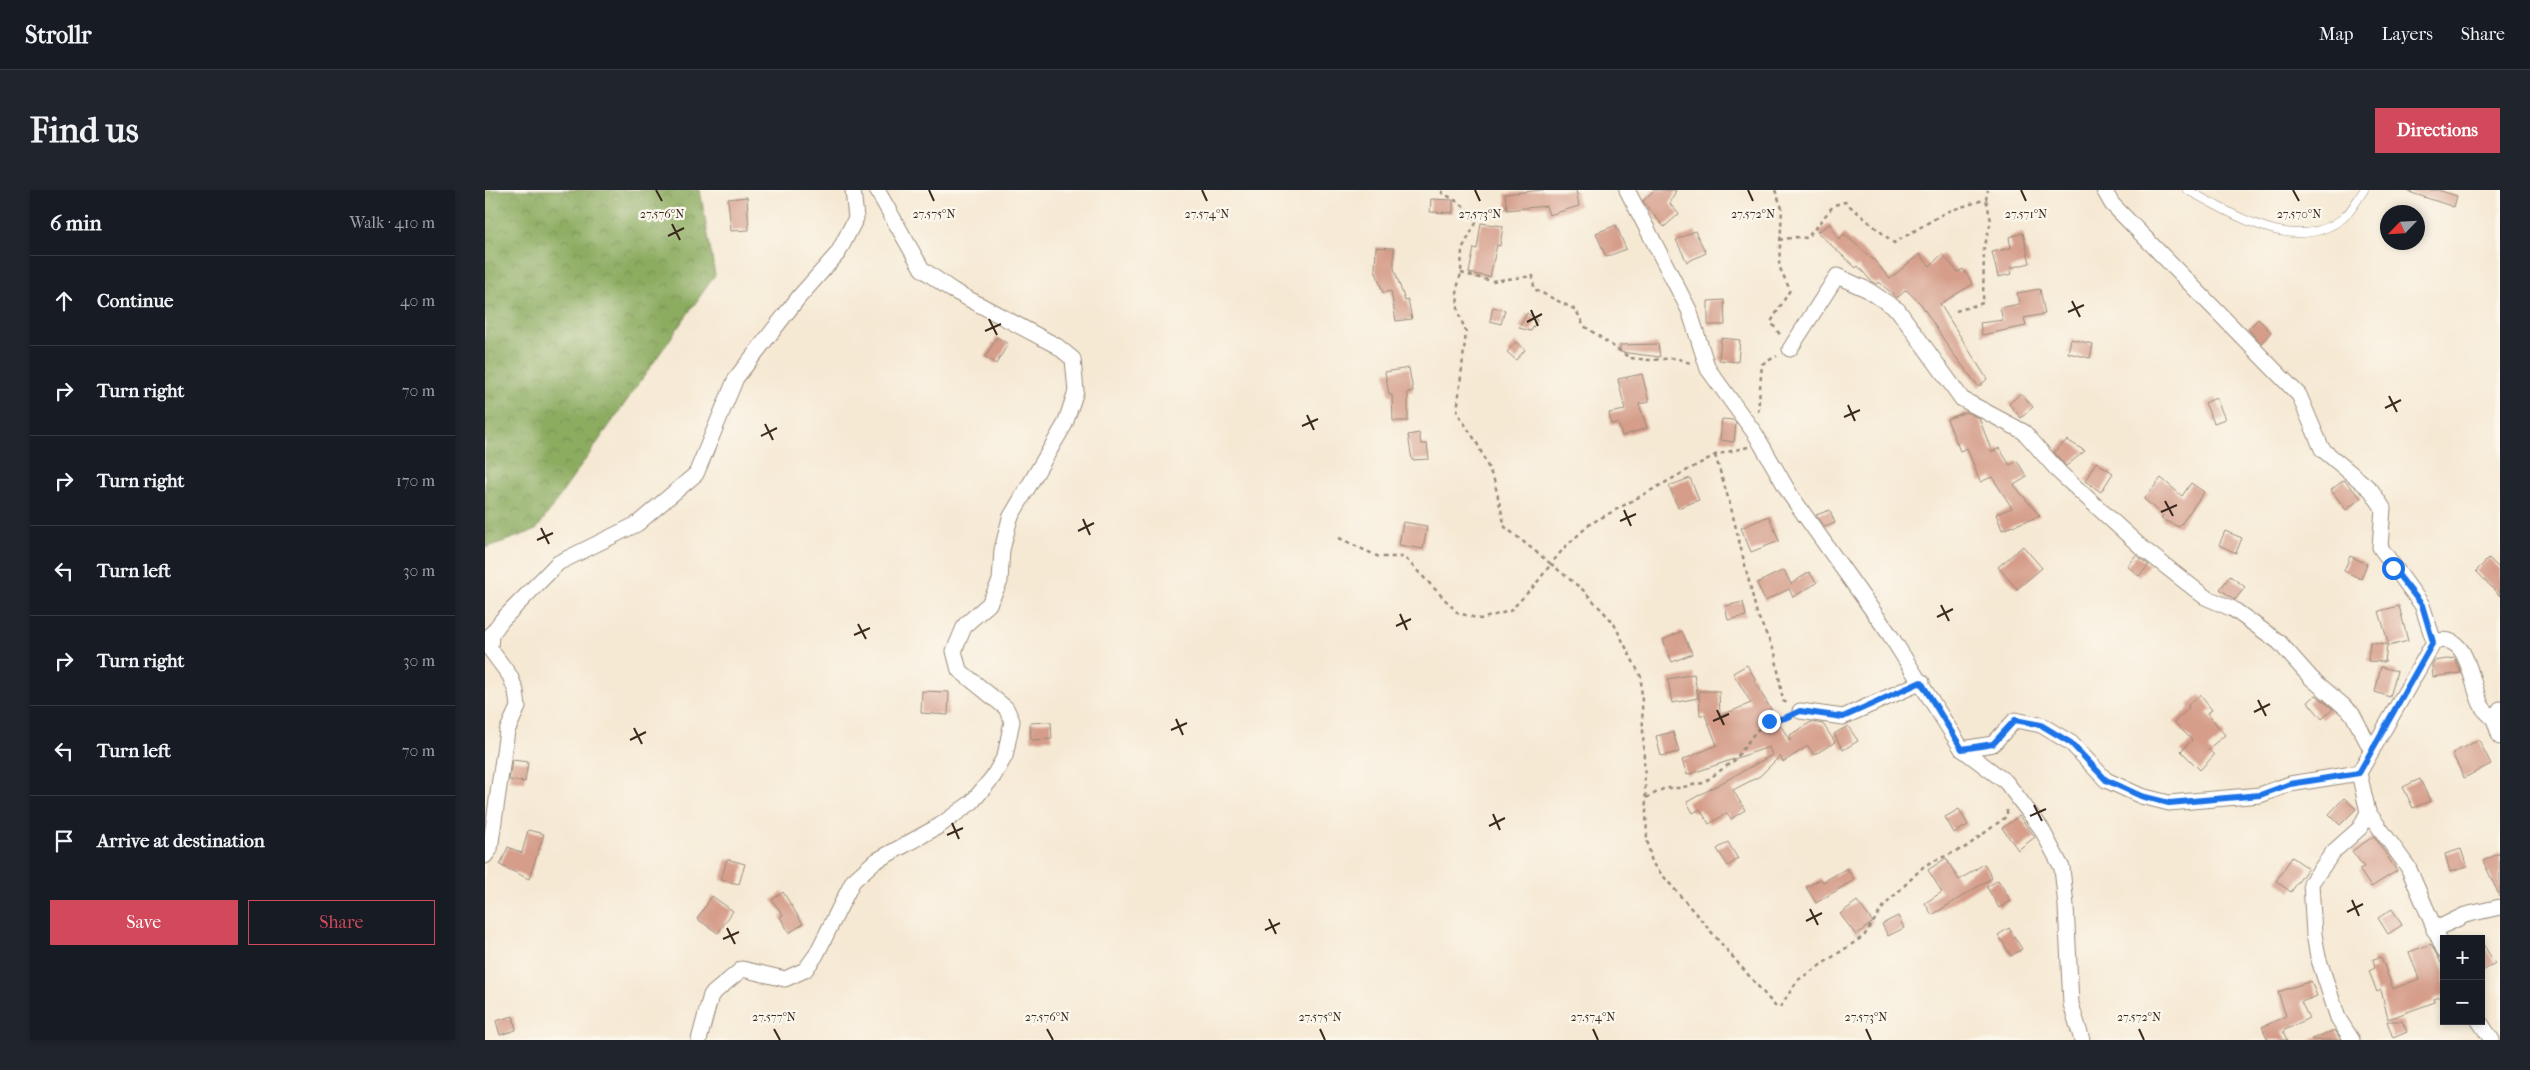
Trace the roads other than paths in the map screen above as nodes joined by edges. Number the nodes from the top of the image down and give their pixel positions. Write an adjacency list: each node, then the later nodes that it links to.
1 (853, 190): 17 (street)
2 (877, 190): 22 (street)
3 (1627, 190): 9 (street)
4 (2105, 190): 8 (street)
5 (2187, 190): 6 (lane)
6 (2364, 190)
7 (1790, 349): 14 (street)
8 (2433, 642): 11 (street); 14 (street)
9 (1921, 682): 10 (street); 13 (street)
10 (1800, 711)
11 (2497, 714): 12 (street)
12 (2500, 737)
13 (1962, 749): 15 (street); 23 (street)
14 (2371, 749): 15 (street)
15 (2359, 773): 16 (street)
16 (2368, 812): 19 (street); 24 (street)
17 (485, 856)
18 (2500, 907): 19 (street)
19 (2434, 930): 20 (street)
20 (2440, 942)
21 (2482, 1025): 25 (street)
22 (699, 1040)
23 (2082, 1040)
24 (2352, 1040)
25 (2492, 1040)

